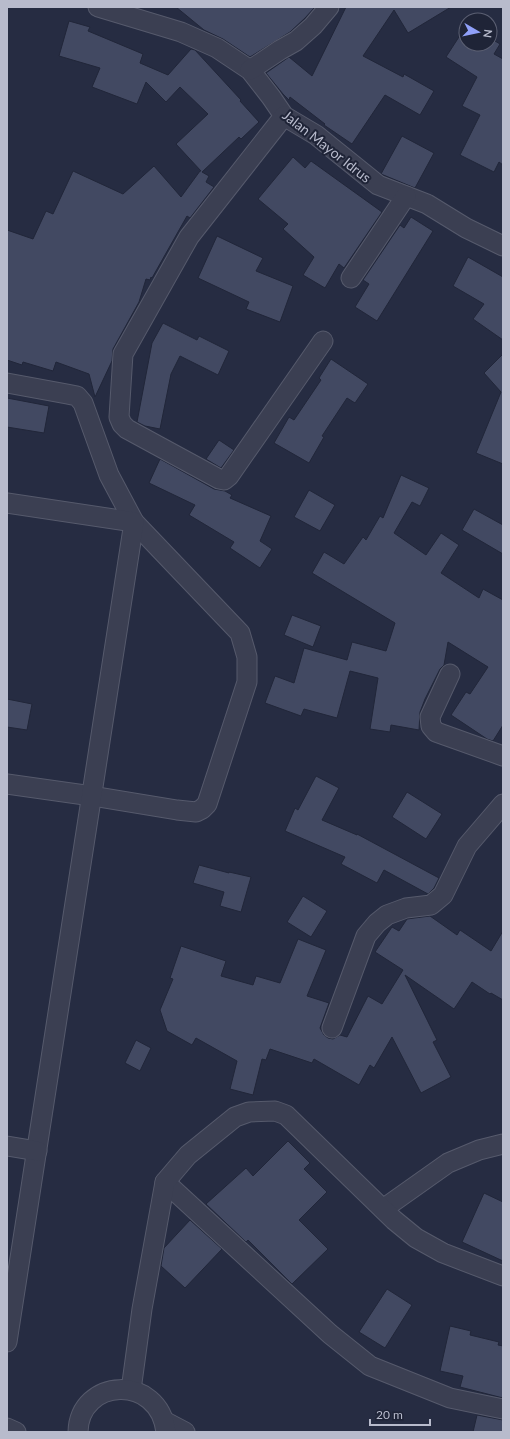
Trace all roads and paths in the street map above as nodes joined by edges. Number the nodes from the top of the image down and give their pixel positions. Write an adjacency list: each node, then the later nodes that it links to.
1 (98, 7): 3 (street, Jalan Mayor Idrus)
2 (329, 7): 3 (street)
3 (250, 70): 4 (street, Jalan Mayor Idrus)
4 (284, 116): 5 (street, Jalan Mayor Idrus); 8 (street)
5 (406, 196): 6 (street, Jalan Mayor Idrus); 7 (street)
6 (503, 246)
7 (351, 278)
8 (323, 341)
9 (7, 383): 11 (street)
10 (7, 503): 11 (street)
11 (134, 522): 15 (street); 15 (street)
12 (450, 674): 13 (street)
13 (503, 756)
14 (7, 784): 15 (street)
15 (92, 796): 20 (street)
16 (503, 804): 17 (street)
17 (332, 1028)
18 (503, 1144): 22 (street)
19 (7, 1146): 20 (street)
20 (37, 1151): 24 (street)
21 (165, 1182): 22 (street); 25 (street); 26 (street)
22 (383, 1209): 23 (street)
23 (503, 1276)
24 (7, 1342)
25 (131, 1390): 27 (street); 30 (street)
26 (503, 1409)
27 (165, 1427): 31 (street)
28 (7, 1428): 29 (street)
29 (16, 1432)
30 (78, 1432)
31 (185, 1432)

